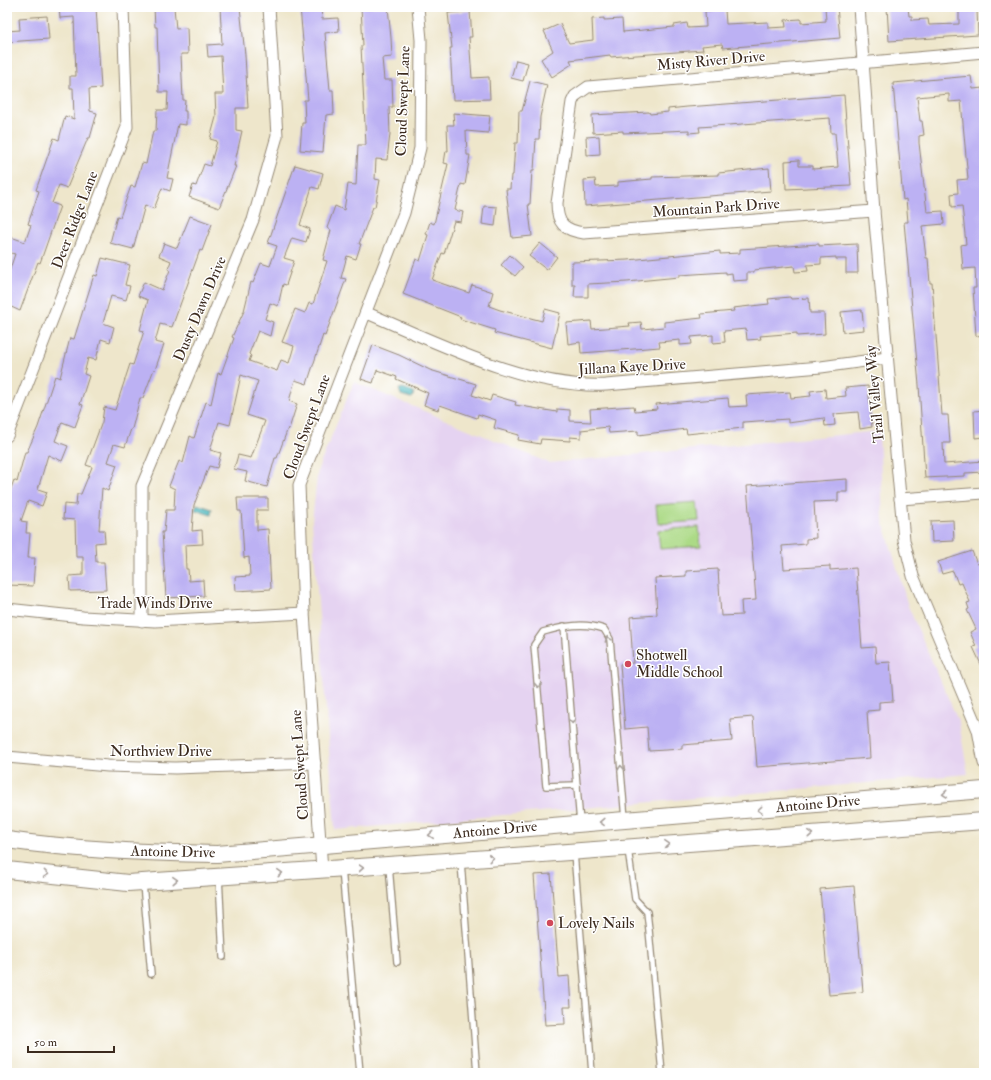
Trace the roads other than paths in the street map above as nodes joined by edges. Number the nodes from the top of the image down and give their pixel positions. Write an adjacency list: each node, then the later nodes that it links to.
1 (123, 7): 11 (street, Deer Ridge Lane)
2 (269, 7): 16 (street, Dusty Dawn Drive)
3 (418, 7): 9 (street, Cloud Swept Lane)
4 (859, 7): 6 (street, Trail Valley Way)
5 (984, 52): 6 (street, Misty River Drive)
6 (863, 62): 7 (street, Trail Valley Way); 8 (street, Misty River Drive)
7 (874, 211): 8 (street, Mountain Park Drive); 10 (street, Trail Valley Way)
8 (562, 225)
9 (367, 313): 10 (street, Jillana Kaye Drive); 15 (street, Cloud Swept Lane)
10 (887, 358): 13 (street, Trail Valley Way)
11 (7, 436)
12 (984, 493): 13 (street)
13 (900, 499): 20 (street, Trail Valley Way)
14 (7, 609): 16 (street, Trade Winds Drive)
15 (304, 612): 16 (street, Trade Winds Drive); 19 (street, Cloud Swept Lane)
16 (142, 620)
17 (564, 626): 21 (lane, one-way to 21); 21 (lane, one-way to 21); 23 (lane, one-way to 17)
18 (7, 756): 19 (street, Northview Drive)
19 (315, 763): 27 (street, Cloud Swept Lane)
20 (984, 763)
21 (577, 785): 25 (lane)
22 (984, 790): 23 (main road, Antoine Drive, one-way to 23)
23 (626, 821): 25 (main road, Antoine Drive, one-way to 25); 28 (main road)
24 (984, 821): 28 (main road, Antoine Drive, one-way to 24)
25 (580, 823): 27 (main road, Antoine Drive, one-way to 27)
26 (7, 840): 27 (main road, Antoine Drive)
27 (320, 845): 34 (street, Cloud Swept Lane)
28 (628, 847): 29 (main road, Antoine Drive); 43 (lane)
29 (574, 852): 30 (main road, Antoine Drive, one-way to 29); 42 (lane)
30 (461, 860): 31 (main road, Antoine Drive); 41 (lane)
31 (389, 866): 32 (main road, Antoine Drive, one-way to 31); 38 (lane)
32 (342, 869): 34 (main road, Antoine Drive); 40 (lane)
33 (7, 870): 36 (main road, Antoine Drive, one-way to 36)
34 (322, 870): 35 (main road, Antoine Drive, one-way to 34)
35 (219, 877): 36 (main road, Antoine Drive, one-way to 35); 37 (lane)
36 (143, 882): 39 (lane)
37 (223, 956)
38 (396, 962)
39 (151, 974)
40 (360, 1073)
41 (477, 1073)
42 (592, 1073)
43 (662, 1073)

